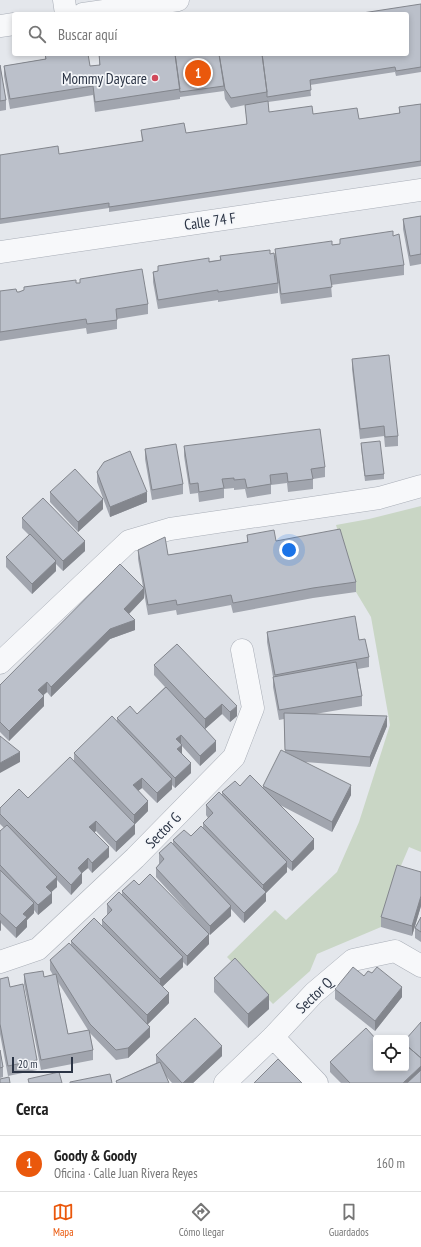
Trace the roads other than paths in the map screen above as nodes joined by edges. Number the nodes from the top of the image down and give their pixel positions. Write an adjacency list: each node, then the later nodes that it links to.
1 (64, 0): 3 (street)
2 (178, 0): 4 (street)
3 (66, 12)
4 (97, 12)
5 (12, 24): 6 (street)
6 (0, 26)
7 (421, 190): 8 (street, Calle 74 F)
8 (0, 252)
9 (421, 486): 11 (street)
10 (242, 650): 12 (street, Sector G)
11 (0, 663)
12 (0, 962)
13 (421, 966): 14 (street, Sector Q)
14 (273, 1037): 15 (street, Sector Q); 16 (street)
15 (224, 1083)
16 (317, 1083)

